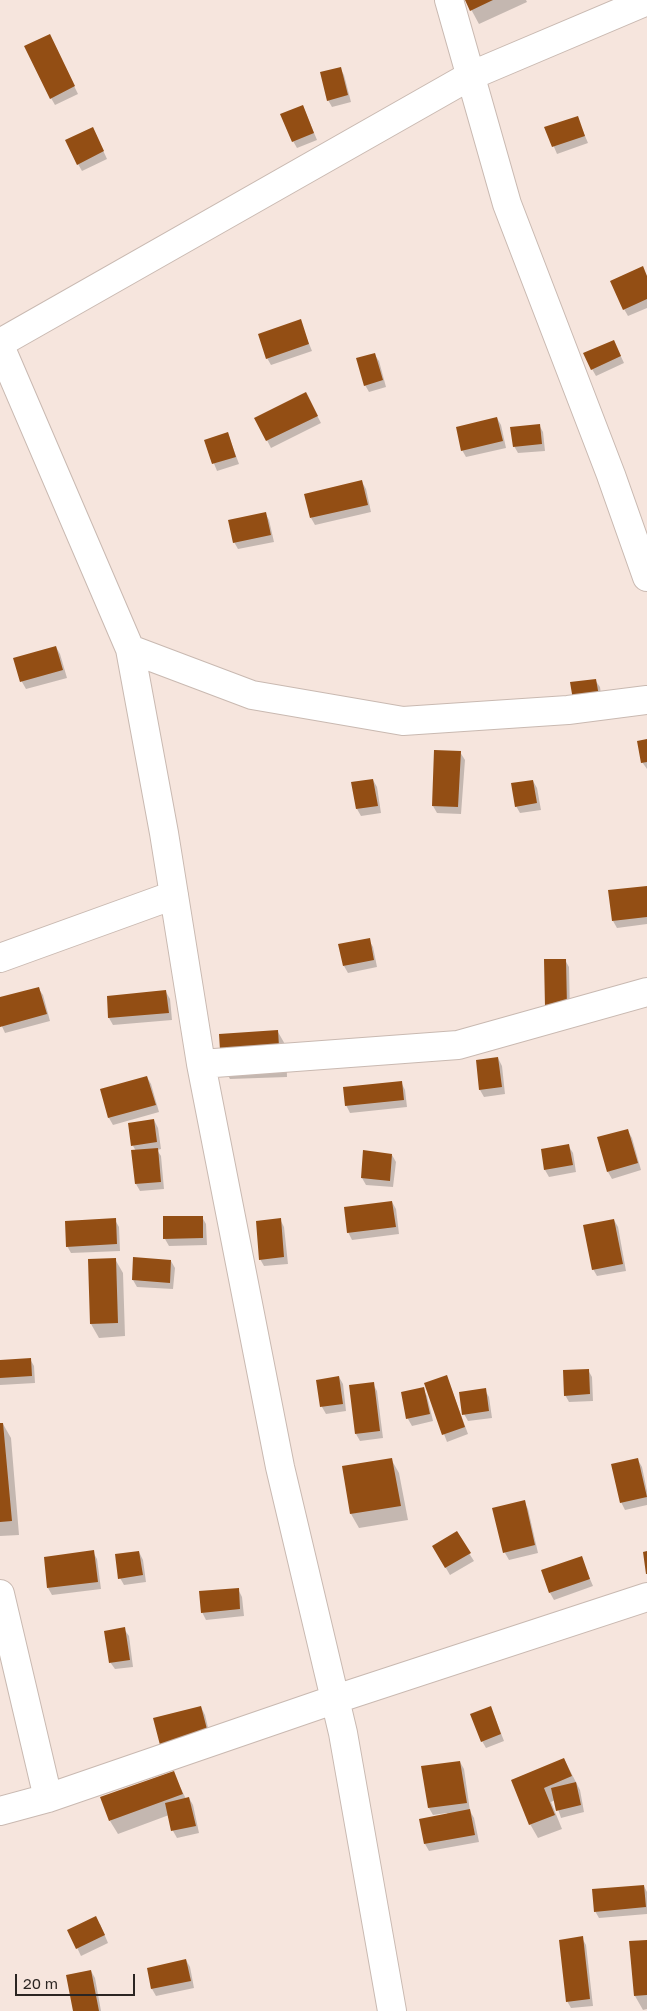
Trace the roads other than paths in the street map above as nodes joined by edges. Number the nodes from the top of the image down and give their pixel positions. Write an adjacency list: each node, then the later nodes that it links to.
1 (449, 0): 3 (street)
2 (647, 1): 3 (street)
3 (470, 76): 4 (street); 5 (street)
4 (2, 355): 6 (street)
5 (647, 577)
6 (130, 648): 7 (street); 8 (street)
7 (647, 700)
8 (174, 895): 9 (street); 11 (street)
9 (0, 958)
10 (647, 992): 11 (street)
11 (201, 1064): 14 (street)
12 (0, 1594): 15 (street)
13 (647, 1597): 14 (street)
14 (336, 1699): 15 (street); 17 (street)
15 (48, 1798): 16 (street)
16 (0, 1811)
17 (392, 2011)

